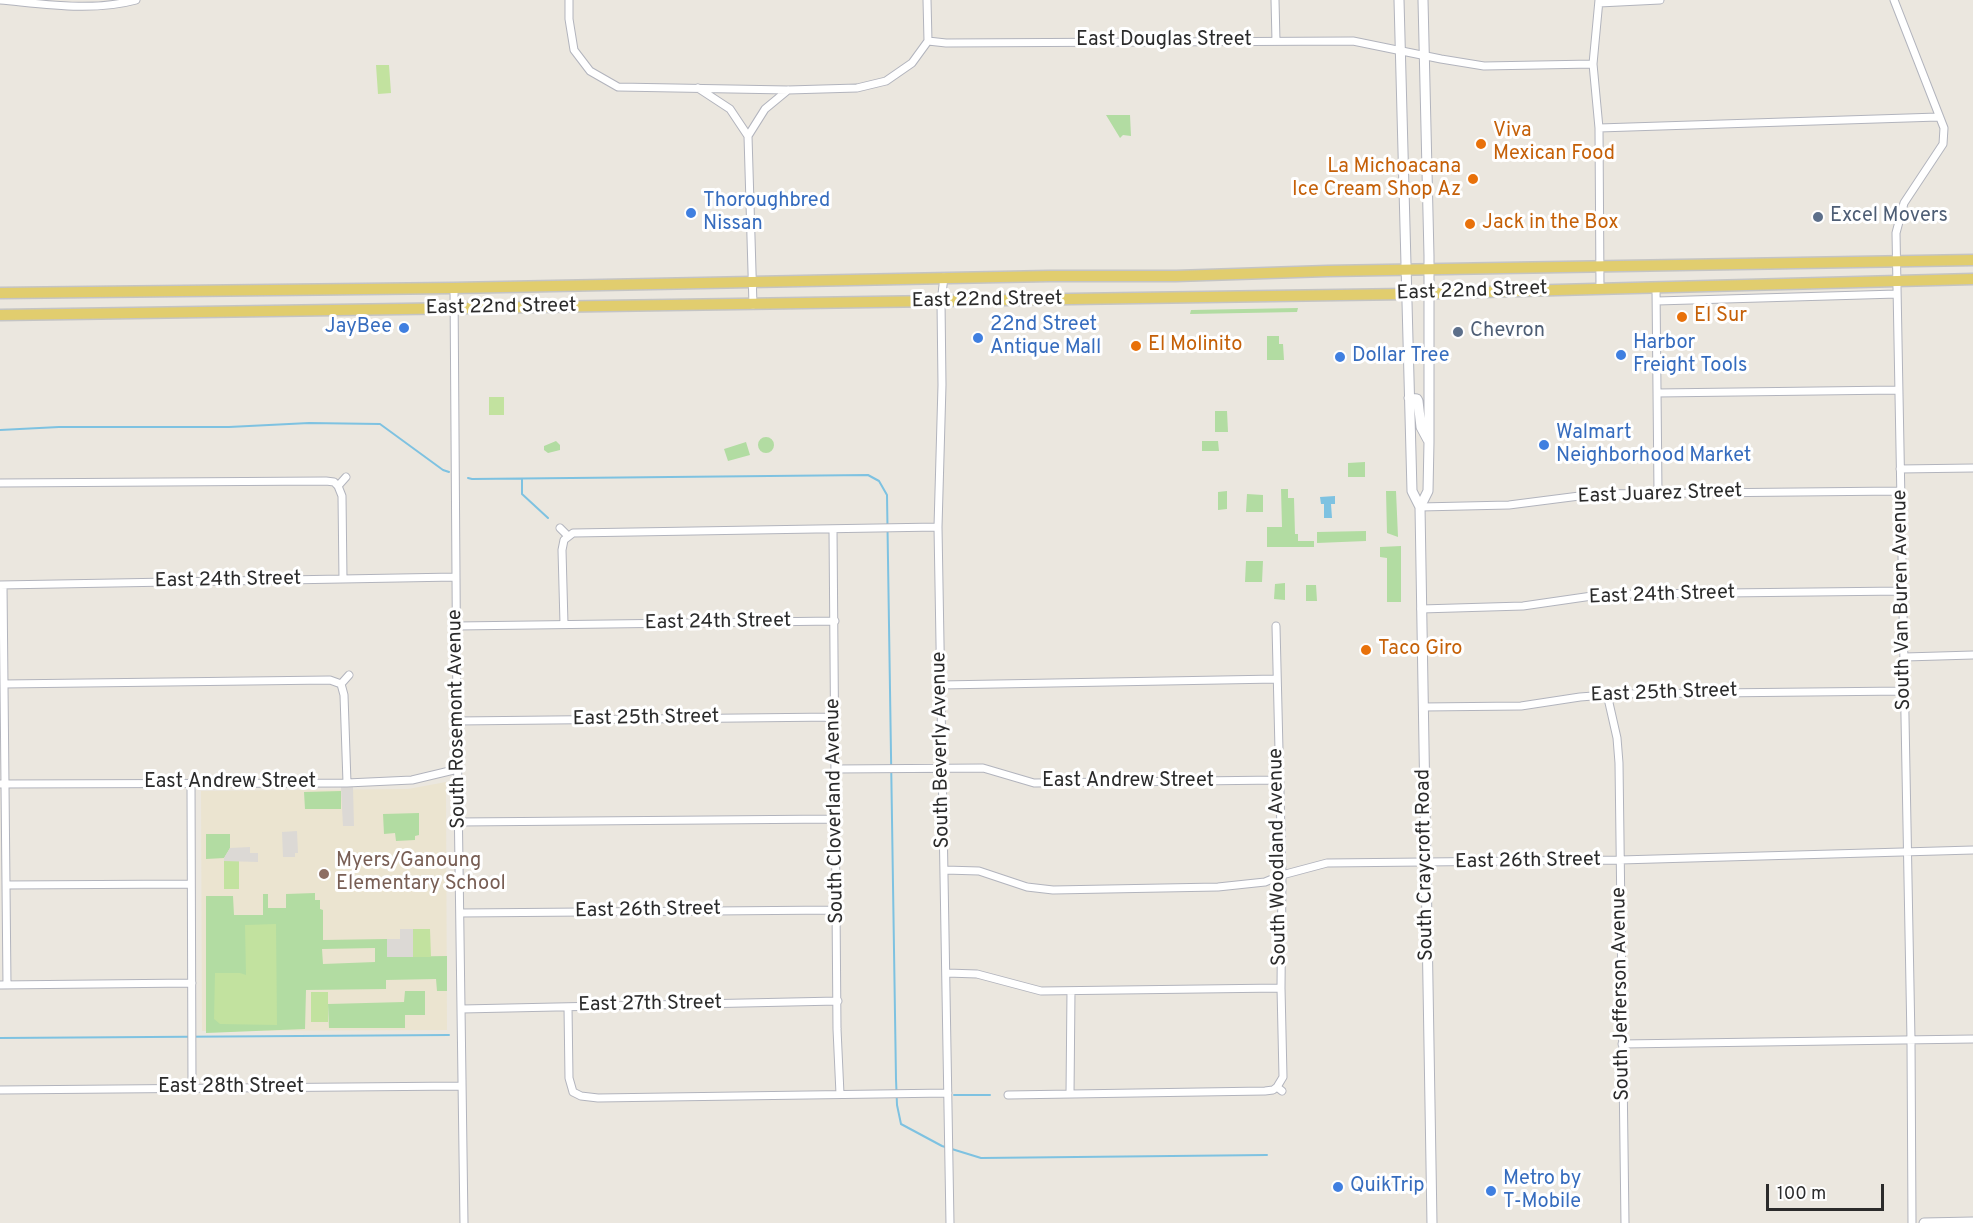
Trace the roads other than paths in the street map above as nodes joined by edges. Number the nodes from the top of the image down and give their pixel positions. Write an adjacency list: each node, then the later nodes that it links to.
1 (0, 0): 2 (street)
2 (136, 0)
3 (569, 0): 16 (street)
4 (927, 0): 11 (street)
5 (1275, 0): 12 (street)
6 (1400, 0): 13 (main road, South Craycroft Road)
7 (1423, 0): 14 (main road, South Craycroft Road)
8 (1660, 0): 10 (street)
9 (1894, 0): 18 (street, South Van Buren Avenue)
10 (1599, 1): 15 (street)
11 (928, 41): 12 (street, East Douglas Street); 17 (street)
12 (1276, 41): 13 (street, East Douglas Street)
13 (1400, 50): 14 (street, East Douglas Street); 24 (main road, South Craycroft Road)
14 (1426, 56): 15 (street, East Douglas Street); 25 (main road, South Craycroft Road)
15 (1593, 64): 19 (street)
16 (698, 88): 17 (street); 20 (street)
17 (788, 90): 20 (street)
18 (1938, 117): 19 (street); 22 (street, South Van Buren Avenue)
19 (1599, 128): 23 (street)
20 (748, 136): 29 (street)
21 (1973, 260): 22 (main road, East 22nd Street)
22 (1895, 261): 23 (main road, East 22nd Street); 28 (street, South Van Buren Avenue)
23 (1599, 267): 25 (main road, East 22nd Street); 32 (street)
24 (1405, 269): 25 (main road, East 22nd Street); 26 (main road, East 22nd Street); 35 (main road, South Craycroft Road)
25 (1429, 269): 36 (main road, South Craycroft Road)
26 (944, 277): 29 (main road, East 22nd Street); 39 (street, South Beverly Avenue)
27 (1973, 279): 28 (main road, East 22nd Street)
28 (1897, 281): 31 (main road, East 22nd Street); 37 (street, South Van Buren Avenue)
29 (752, 282): 30 (main road, East 22nd Street); 40 (street)
30 (454, 288): 33 (main road, East 22nd Street); 41 (street, South Rosemont Avenue)
31 (1656, 288): 32 (main road, East 22nd Street); 38 (street)
32 (1600, 289): 36 (main road, East 22nd Street)
33 (196, 291): 34 (main road, East 22nd Street); 42 (main road)
34 (0, 293)
35 (1406, 294): 36 (main road, East 22nd Street); 39 (main road, East 22nd Street); 46 (main road, South Craycroft Road)
36 (1429, 294): 47 (main road, South Craycroft Road)
37 (1897, 294): 38 (street); 44 (street, South Van Buren Avenue)
38 (1656, 300): 45 (street)
39 (941, 302): 40 (main road, East 22nd Street); 56 (street, South Beverly Avenue)
40 (753, 305): 41 (main road, East 22nd Street)
41 (455, 309): 42 (main road, East 22nd Street); 60 (street, South Rosemont Avenue)
42 (196, 312): 43 (main road, East 22nd Street)
43 (0, 315)
44 (1898, 390): 45 (street); 49 (street, South Van Buren Avenue)
45 (1657, 393): 54 (street)
46 (1409, 398): 47 (main road); 55 (main road, South Craycroft Road)
47 (1429, 442): 55 (main road, South Craycroft Road)
48 (1973, 468): 49 (street)
49 (1900, 469): 53 (street, South Van Buren Avenue)
50 (346, 477): 52 (street)
51 (0, 483): 52 (street)
52 (338, 486): 61 (street)
53 (1900, 491): 54 (street, East Juarez Street); 63 (street, South Van Buren Avenue)
54 (1658, 493): 55 (street, East Juarez Street)
55 (1420, 507): 64 (main road, South Craycroft Road)
56 (938, 527): 58 (street); 75 (street, South Beverly Avenue)
57 (560, 528): 59 (street)
58 (833, 529): 59 (street); 65 (street, South Cloverland Avenue)
59 (568, 535): 66 (street)
60 (456, 577): 61 (street, East 24th Street); 67 (street, South Rosemont Avenue)
61 (343, 579): 62 (street, East 24th Street)
62 (1, 585): 73 (street)
63 (1903, 591): 64 (street, East 24th Street); 70 (street, South Van Buren Avenue)
64 (1421, 609): 78 (main road, South Craycroft Road)
65 (835, 621): 66 (street, East 24th Street); 79 (street, South Cloverland Avenue)
66 (564, 624): 67 (street, East 24th Street)
67 (458, 626): 80 (street, South Rosemont Avenue)
68 (1276, 626): 72 (street, South Woodland Avenue)
69 (1973, 656): 70 (street)
70 (1905, 657): 76 (street, South Van Buren Avenue)
71 (349, 675): 74 (street)
72 (1277, 679): 75 (street); 84 (street, South Woodland Avenue)
73 (4, 684): 74 (street); 87 (street)
74 (340, 684): 86 (street)
75 (941, 685): 81 (street, South Beverly Avenue)
76 (1905, 691): 77 (street, East 25th Street); 91 (street, South Van Buren Avenue)
77 (1607, 694): 78 (street, East 25th Street); 92 (street, South Jefferson Avenue)
78 (1423, 707): 93 (main road, South Craycroft Road)
79 (834, 717): 80 (street, East 25th Street); 83 (street, South Cloverland Avenue)
80 (457, 721): 82 (street, South Rosemont Avenue)
81 (943, 768): 83 (street, East Andrew Street); 84 (street, East Andrew Street); 94 (street, South Beverly Avenue)
82 (458, 769): 86 (street, East Andrew Street); 89 (street, South Rosemont Avenue)
83 (836, 769): 88 (street, South Cloverland Avenue)
84 (1278, 780): 95 (street, South Woodland Avenue)
85 (191, 782): 86 (street, East Andrew Street); 87 (street, East Andrew Street); 96 (street)
86 (347, 783)
87 (2, 784): 97 (street)
88 (835, 819): 89 (street); 98 (street, South Cloverland Avenue)
89 (459, 822): 99 (street, South Rosemont Avenue)
90 (1973, 850): 91 (street, East 26th Street)
91 (1908, 852): 92 (street, East 26th Street); 109 (street, South Van Buren Avenue)
92 (1620, 860): 93 (street, East 26th Street); 110 (street, South Jefferson Avenue)
93 (1427, 863): 95 (street, East 26th Street); 123 (main road, South Craycroft Road)
94 (945, 870): 95 (street, East 26th Street); 100 (street, South Beverly Avenue)
95 (1282, 875): 103 (street, South Woodland Avenue)
96 (191, 884): 97 (street); 101 (street)
97 (6, 885): 102 (street)
98 (837, 910): 99 (street, East 26th Street); 105 (street, South Cloverland Avenue)
99 (460, 913): 107 (street, South Rosemont Avenue)
100 (947, 973): 104 (street); 115 (street, South Beverly Avenue)
101 (192, 983): 102 (street); 112 (street)
102 (3, 985)
103 (1281, 988): 104 (street); 117 (street, South Woodland Avenue)
104 (1071, 991): 117 (street)
105 (838, 1001): 106 (street, East 27th Street); 116 (street, South Cloverland Avenue)
106 (568, 1007): 107 (street, East 27th Street); 114 (street)
107 (462, 1009): 111 (street, South Rosemont Avenue)
108 (1973, 1039): 109 (street)
109 (1911, 1040): 110 (street); 125 (street, South Van Buren Avenue)
110 (1622, 1044): 124 (street, South Jefferson Avenue)
111 (462, 1086): 112 (street, East 28th Street); 121 (street, South Rosemont Avenue)
112 (192, 1088): 113 (street, East 28th Street)
113 (0, 1090)
114 (573, 1092): 116 (street); 119 (street)
115 (948, 1093): 116 (street); 122 (street, South Beverly Avenue)
116 (840, 1094)
117 (1070, 1094): 118 (street)
118 (1008, 1095)
119 (568, 1099)
120 (1973, 1222): 126 (main road)
121 (464, 1223)
122 (950, 1223)
123 (1432, 1223)
124 (1625, 1223)
125 (1912, 1223)
126 (1924, 1223)

